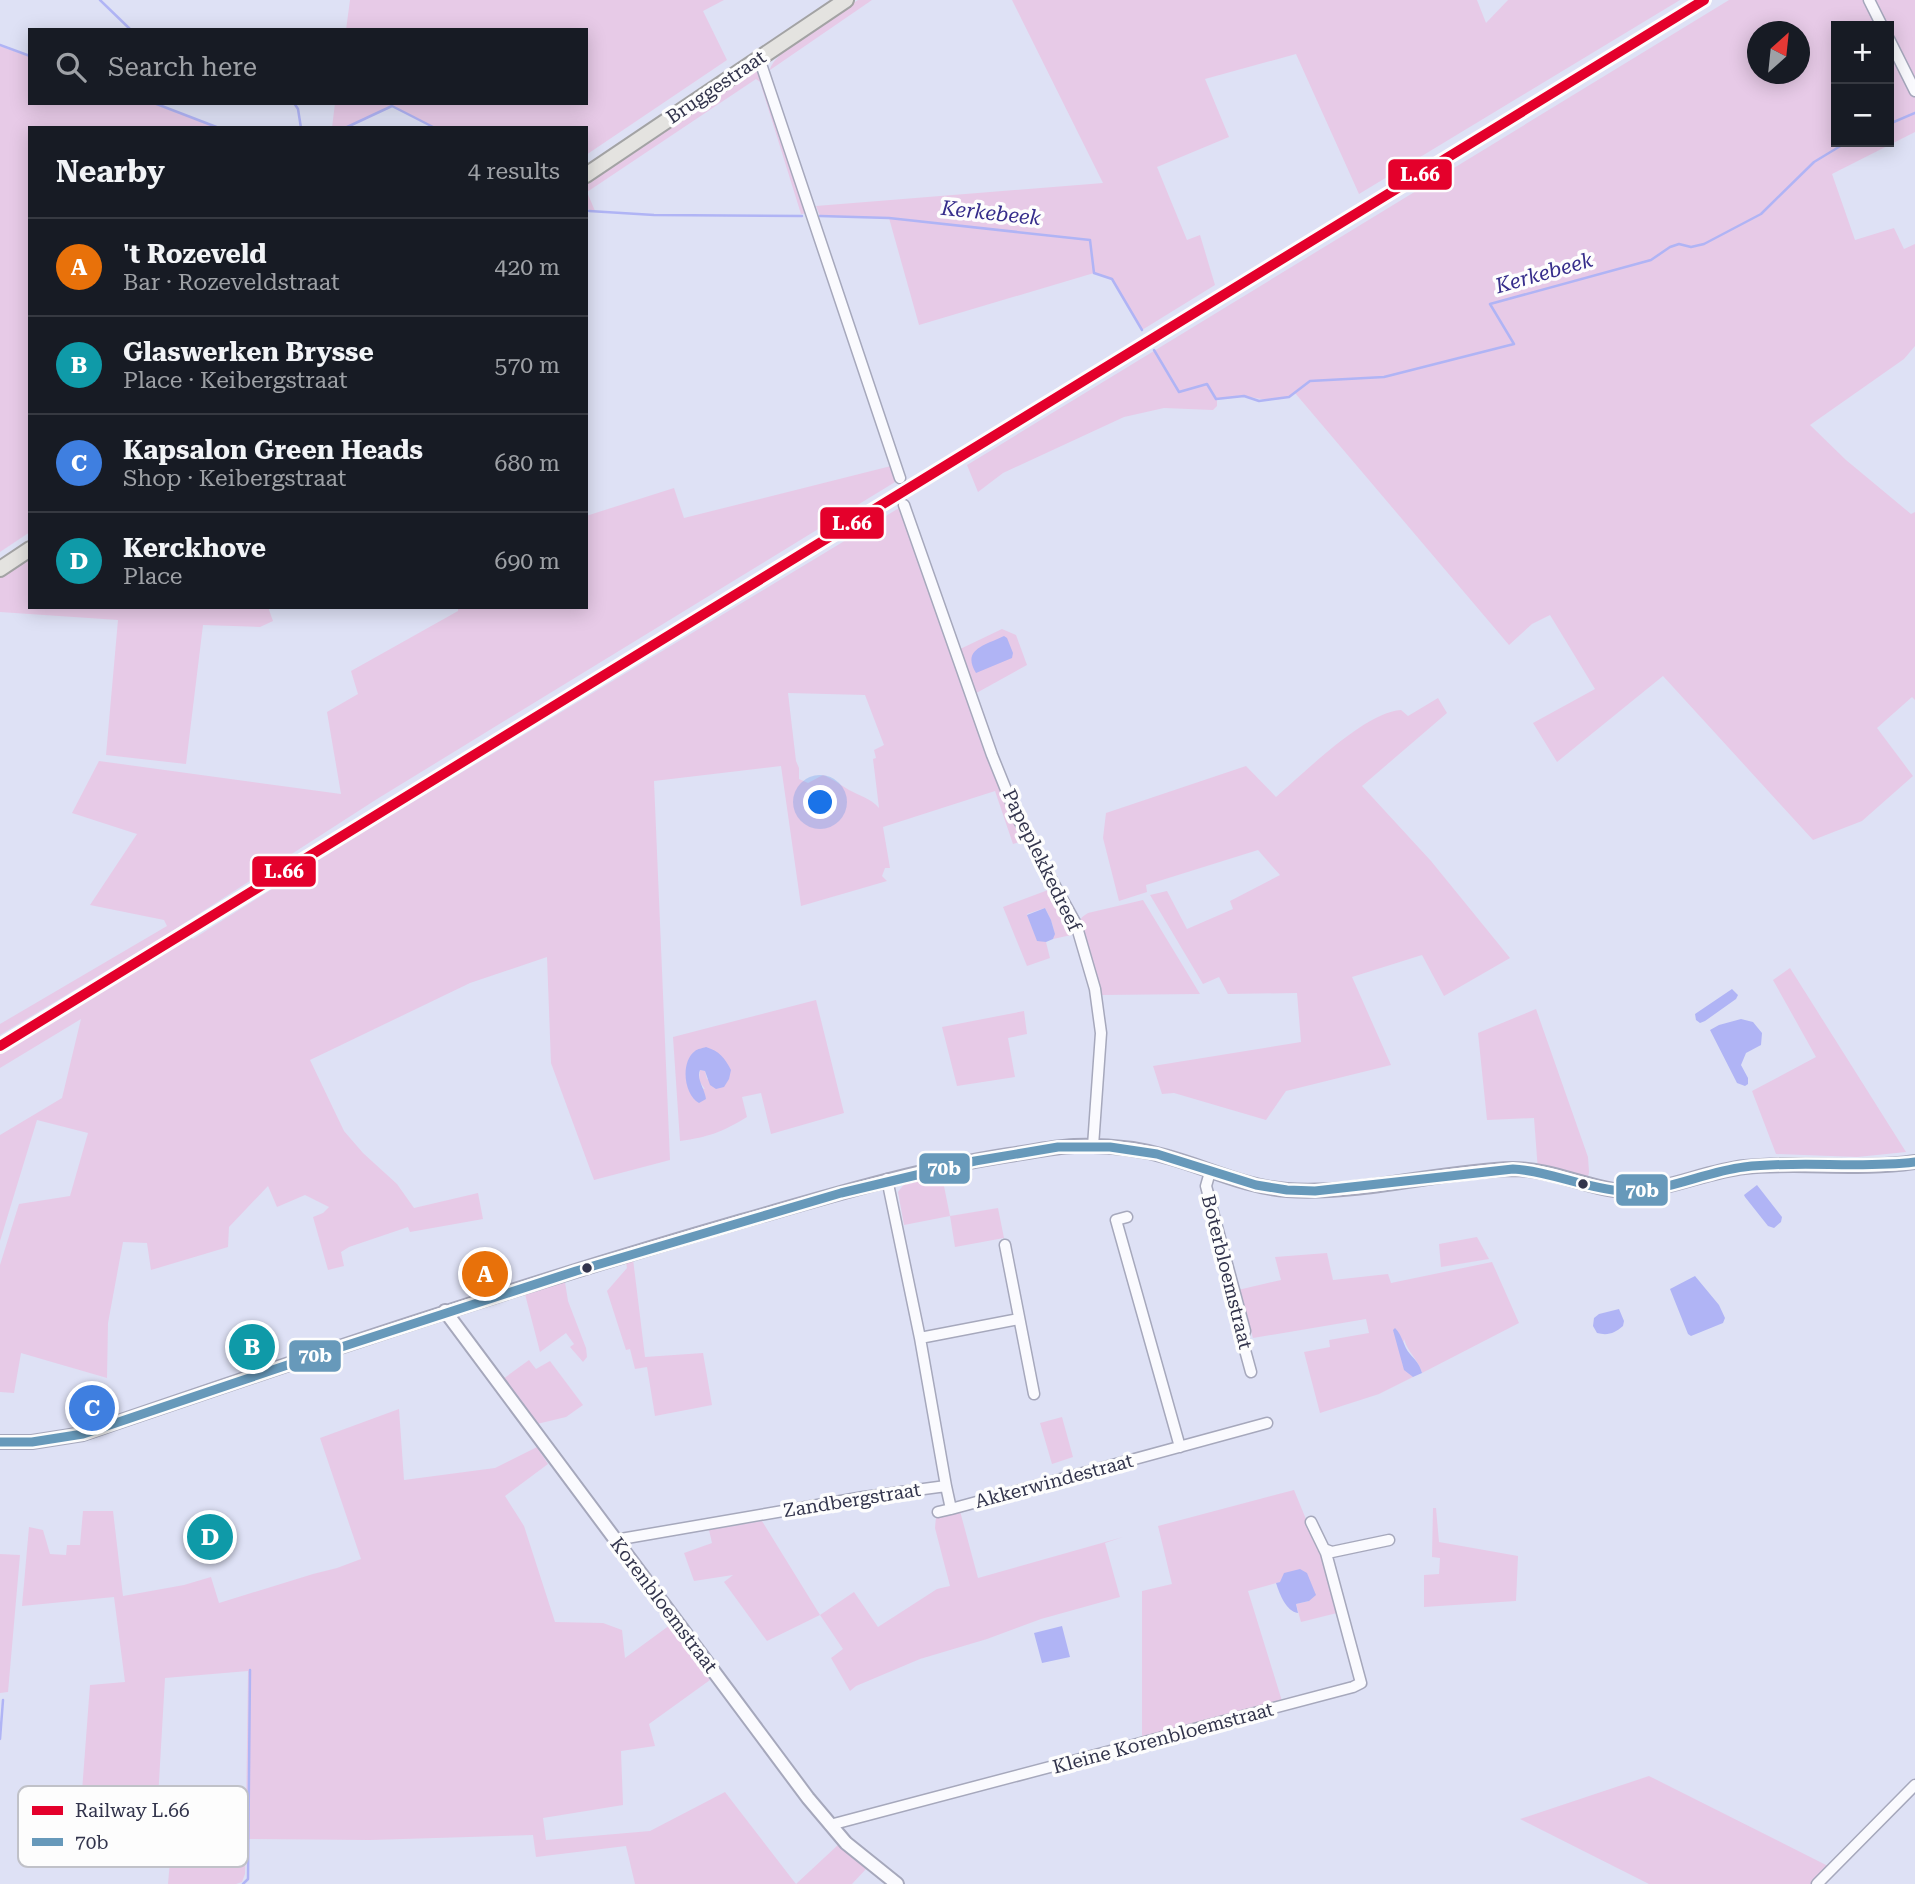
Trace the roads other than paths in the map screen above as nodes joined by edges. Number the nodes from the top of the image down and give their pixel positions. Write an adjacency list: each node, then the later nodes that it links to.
1 (846, 0): 5 (main road, Bruggestraat)
2 (1869, 0): 3 (street)
3 (1880, 21)
4 (1894, 49): 6 (street)
5 (759, 58): 7 (main road, Bruggestraat); 8 (street)
6 (1915, 91)
7 (588, 174)
8 (900, 478)
9 (904, 505): 12 (street, Papeplekkedreef)
10 (28, 550): 11 (main road)
11 (0, 569)
12 (1093, 1146): 14 (street); 15 (street)
13 (1915, 1162): 14 (street)
14 (1210, 1172): 21 (street, Boterbloemstraat)
15 (887, 1179): 18 (street); 20 (street, Zandbergstraat)
16 (1127, 1217): 25 (street)
17 (1005, 1245): 19 (street)
18 (445, 1311): 24 (street); 31 (street, Korenbloemstraat)
19 (1019, 1319): 20 (street); 22 (street)
20 (920, 1338): 26 (street, Zandbergstraat)
21 (1251, 1371)
22 (1034, 1394)
23 (1267, 1423): 25 (street, Akkerwindestraat)
24 (0, 1442)
25 (1180, 1447): 27 (street, Akkerwindestraat)
26 (946, 1486): 27 (street, Akkerwindestraat); 31 (street, Zandbergstraat)
27 (951, 1509): 28 (street, Zandbergstraat)
28 (938, 1512)
29 (1311, 1522): 32 (street)
30 (1389, 1539): 32 (street)
31 (615, 1540): 34 (street, Korenbloemstraat)
32 (1324, 1549): 34 (street, Kleine Korenbloemstraat)
33 (1915, 1785): 36 (street)
34 (831, 1825): 35 (street, Korenbloemstraat)
35 (897, 1884)
36 (1818, 1884)

